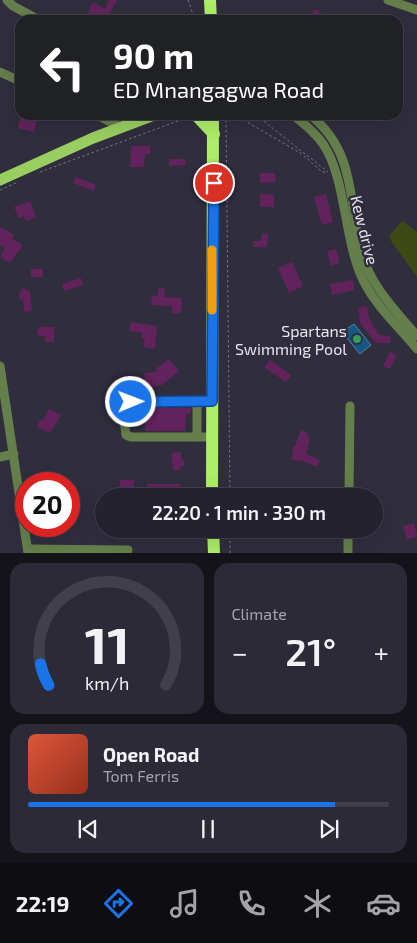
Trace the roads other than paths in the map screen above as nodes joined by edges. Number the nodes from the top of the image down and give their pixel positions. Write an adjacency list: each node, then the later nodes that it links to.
1 (7, 0): 5 (street)
2 (210, 0): 6 (highway)
3 (388, 0): 4 (street)
4 (417, 10)
5 (31, 15)
6 (210, 15)
7 (0, 72): 8 (street)
8 (15, 79)
9 (107, 120): 15 (street)
10 (140, 120): 15 (main road)
11 (201, 120): 16 (highway)
12 (213, 120): 16 (highway)
13 (299, 120): 19 (street, Kew drive)
14 (315, 120): 18 (street, Kew drive)
15 (120, 127): 17 (main road)
16 (214, 134): 22 (highway)
17 (0, 180)
18 (417, 336)
19 (417, 349)
20 (0, 366): 26 (street)
21 (197, 401): 22 (street); 24 (street); 24 (street)
22 (212, 401): 25 (highway)
23 (350, 406): 29 (street)
24 (197, 437): 25 (street)
25 (212, 437): 28 (highway)
26 (14, 454): 27 (street); 33 (street)
27 (0, 457)
28 (212, 488)
29 (349, 488)
30 (213, 538): 34 (highway)
31 (348, 538): 35 (street)
32 (128, 550): 33 (street)
33 (28, 551)
34 (214, 553)
35 (348, 553)

